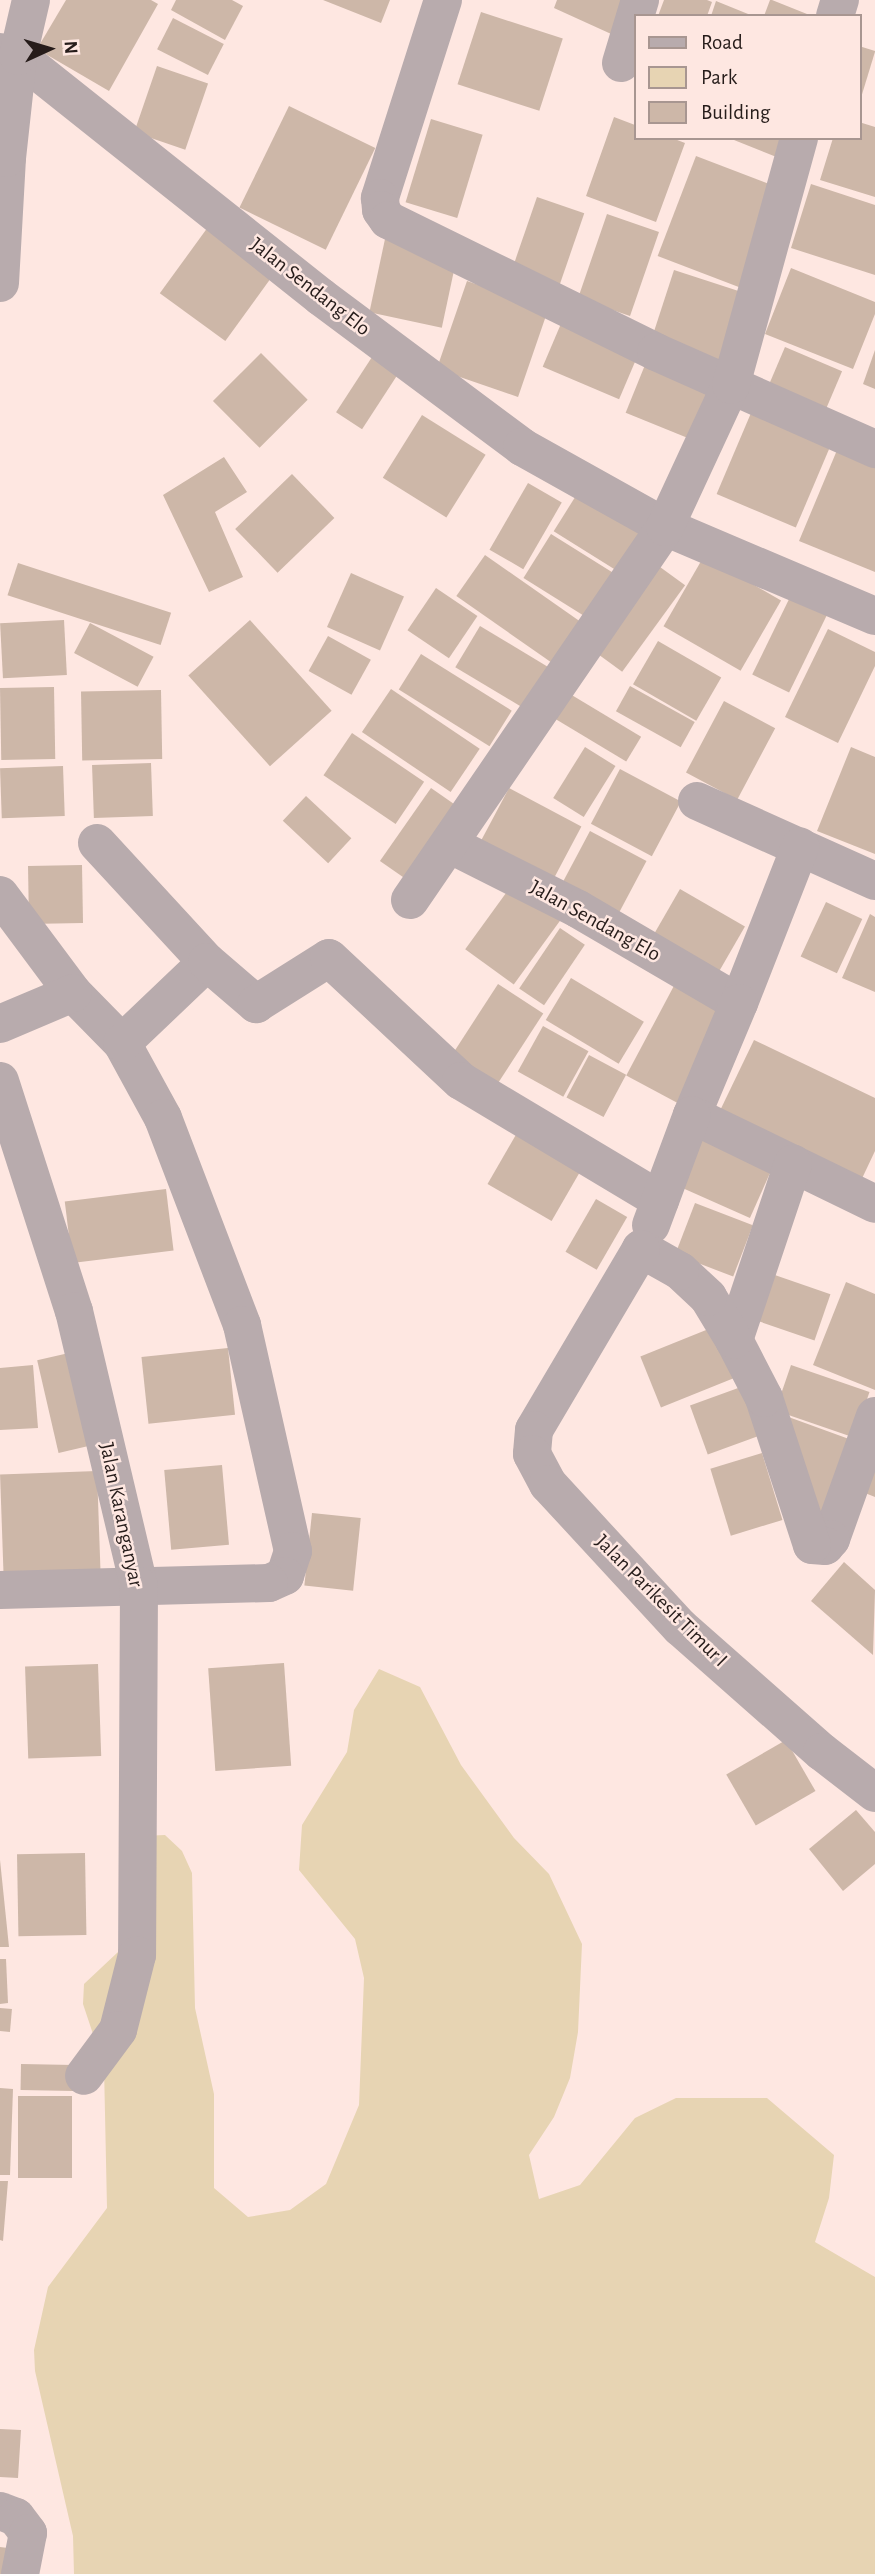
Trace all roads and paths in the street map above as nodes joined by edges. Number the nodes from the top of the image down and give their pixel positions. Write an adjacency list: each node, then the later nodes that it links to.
1 (31, 0): 4 (street)
2 (443, 0): 8 (street)
3 (634, 20): 5 (street)
4 (9, 54): 7 (street); 10 (street, Jalan Sendang Elo)
5 (621, 63)
6 (798, 140): 8 (street)
7 (0, 284)
8 (731, 385): 9 (street); 10 (street)
9 (875, 449)
10 (666, 527): 11 (street, Jalan Sendang Elo); 14 (street)
11 (875, 616)
12 (697, 801): 15 (street)
13 (97, 843): 19 (street)
14 (449, 844): 18 (street); 21 (street, Jalan Sendang Elo)
15 (800, 847): 16 (street); 21 (street)
16 (875, 881)
17 (0, 895): 20 (street)
18 (410, 901)
19 (207, 962): 23 (street); 27 (street)
20 (73, 993): 22 (street); 23 (street)
21 (739, 1003): 25 (street)
22 (0, 1024)
23 (122, 1043): 32 (street)
24 (0, 1081): 32 (street, Jalan Karanganyar)
25 (692, 1115): 26 (street); 27 (street, Jalan Parikesit Timur I)
26 (793, 1164): 28 (street); 30 (street)
27 (660, 1200): 29 (street, Jalan Parikesit Timur I)
28 (875, 1204)
29 (641, 1250): 30 (street); 34 (street, Jalan Parikesit Timur I)
30 (734, 1340): 31 (street)
31 (875, 1416)
32 (139, 1586): 33 (street); 35 (street, Jalan Karanganyar)
33 (0, 1590)
34 (875, 1793)
35 (84, 2076)
36 (0, 2511): 37 (street)
37 (20, 2574)

